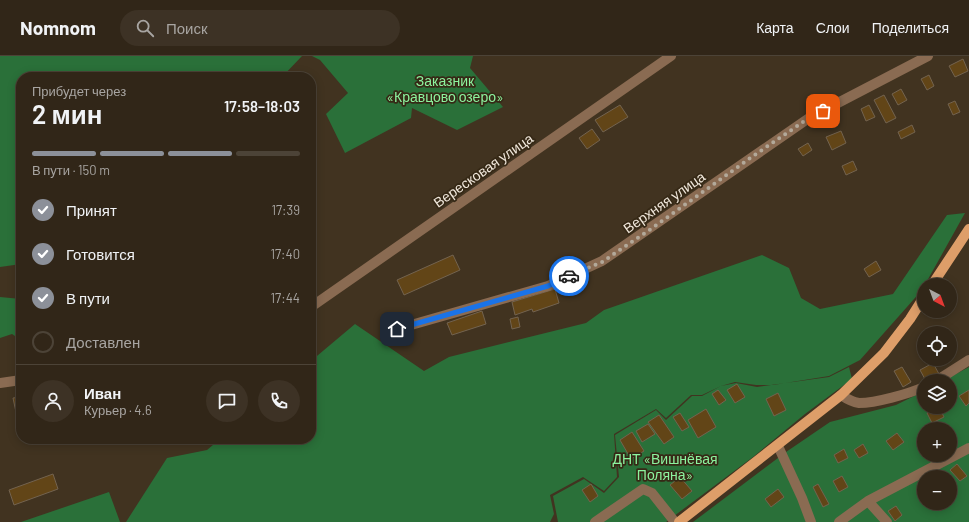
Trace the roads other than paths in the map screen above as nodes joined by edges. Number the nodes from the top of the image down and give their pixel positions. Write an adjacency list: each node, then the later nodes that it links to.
1 (671, 56): 5 (street, Вересковая улица)
2 (928, 56): 7 (street, Верхняя улица)
3 (969, 229): 4 (main road)
4 (937, 278)
5 (316, 304)
6 (917, 308): 13 (main road)
7 (397, 329)
8 (969, 360): 9 (street)
9 (947, 374)
10 (16, 381): 11 (street)
11 (0, 383)
12 (917, 389): 13 (street)
13 (841, 395): 14 (main road)
14 (778, 446): 19 (main road); 20 (street)
15 (969, 448): 16 (street)
16 (868, 501): 21 (street); 22 (street)
17 (595, 522): 18 (street)
18 (675, 522)
19 (679, 522)
20 (811, 522)
21 (839, 522)
22 (886, 522)

